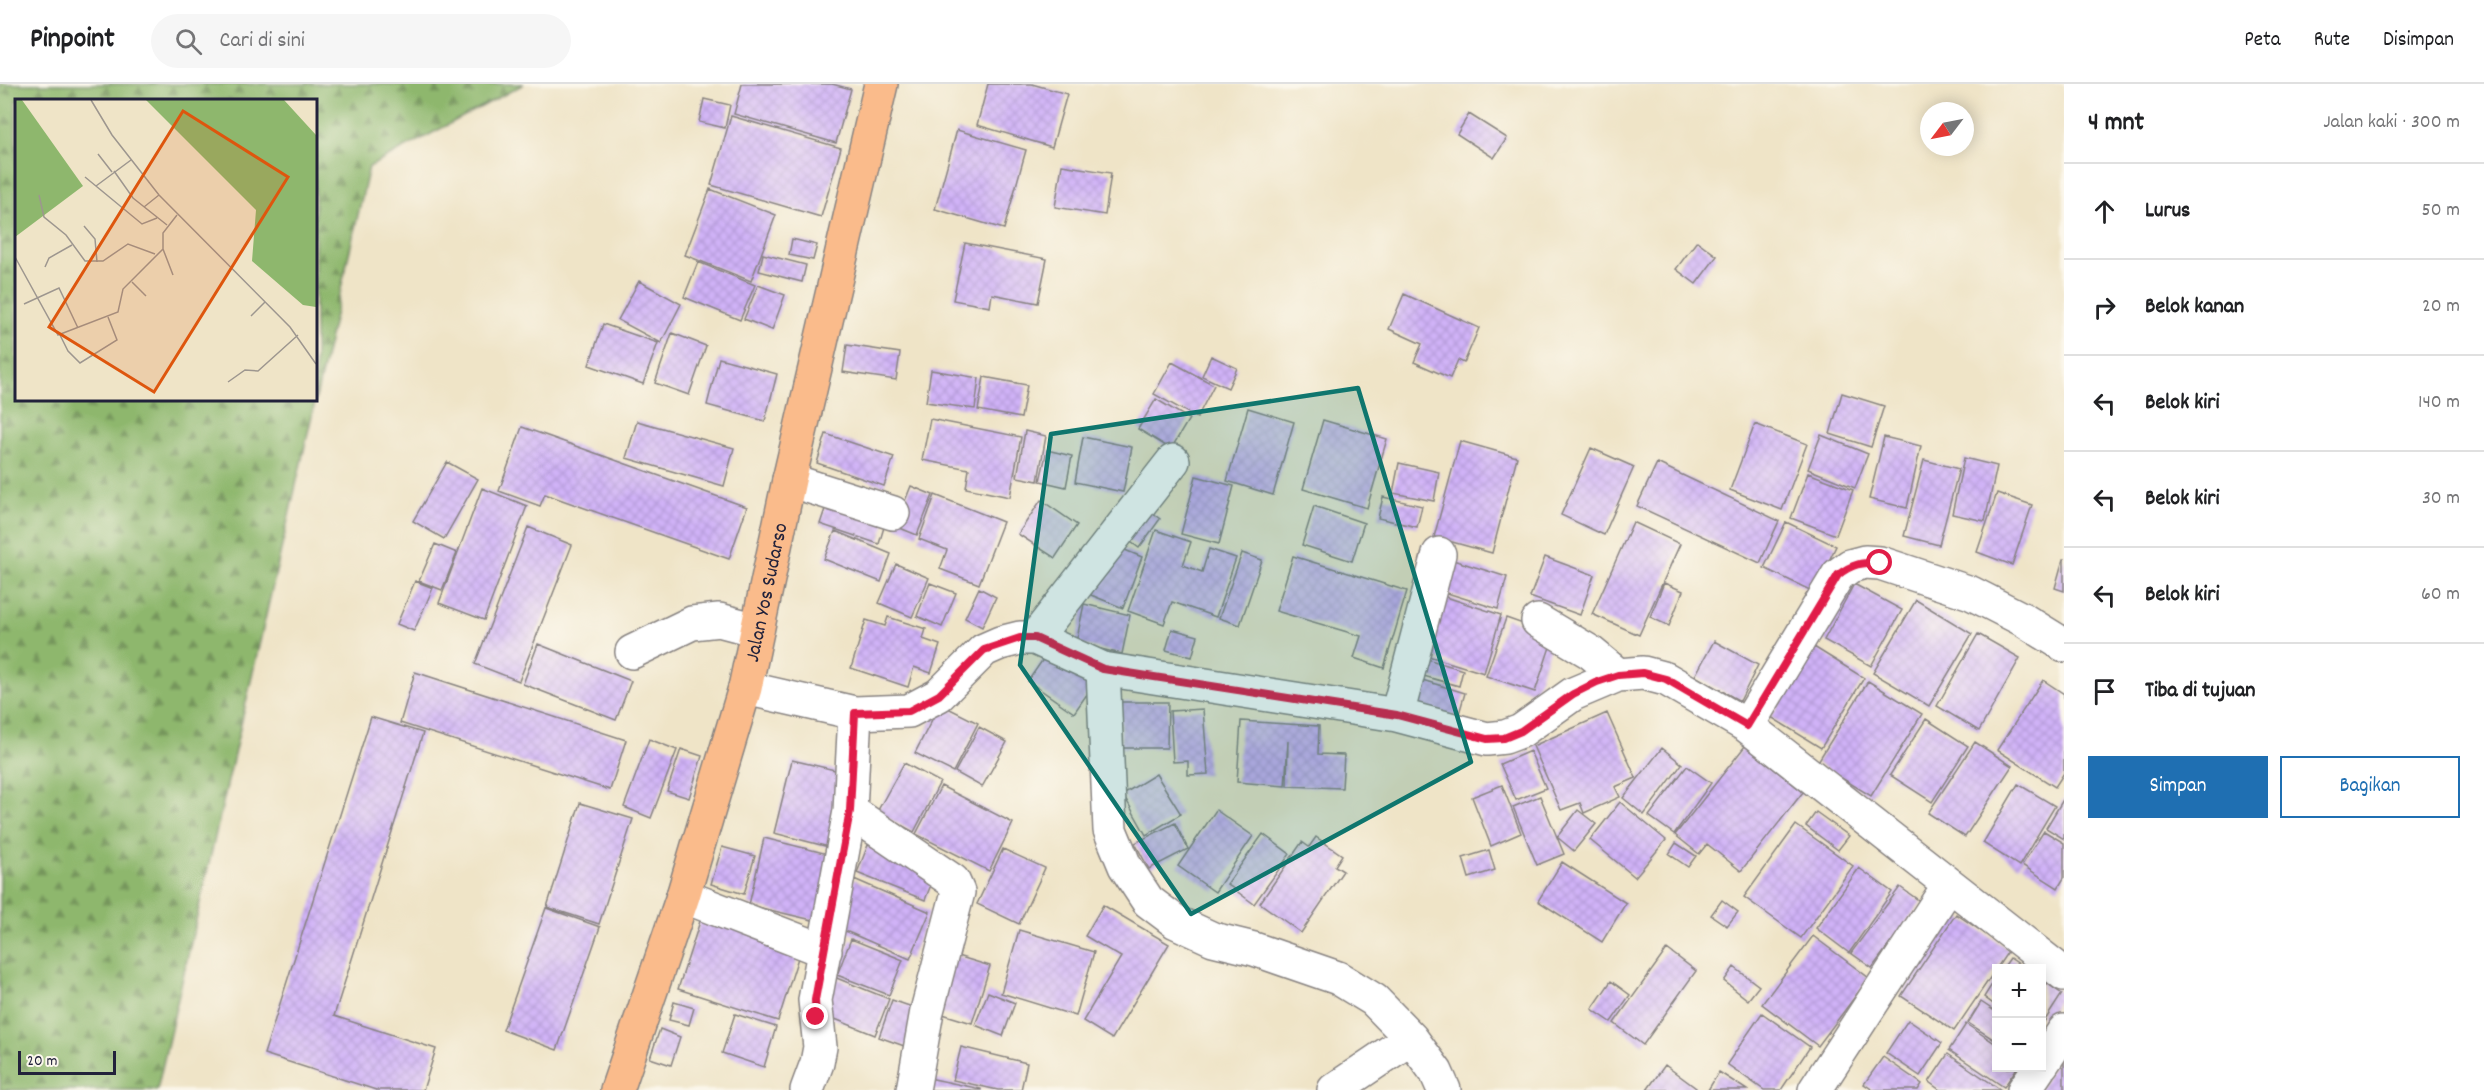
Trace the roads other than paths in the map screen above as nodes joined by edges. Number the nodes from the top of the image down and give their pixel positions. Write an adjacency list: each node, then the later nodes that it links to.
1 (881, 84): 3 (highway, Jalan Yos Sudarso)
2 (1173, 461): 8 (street)
3 (789, 480): 4 (street); 7 (highway, Jalan Yos Sudarso)
4 (893, 513)
5 (1439, 554): 15 (street)
6 (1538, 621): 12 (street)
7 (757, 630): 10 (street); 13 (highway, Jalan Yos Sudarso)
8 (1035, 638): 11 (street); 14 (street)
9 (2064, 645): 16 (street)
10 (632, 652)
11 (1103, 669): 15 (street); 23 (street)
12 (1618, 675): 15 (street); 16 (street)
13 (745, 688): 14 (street); 19 (highway, Jalan Yos Sudarso)
14 (855, 713): 17 (street)
15 (1397, 715)
16 (1747, 726): 18 (street)
17 (850, 811): 20 (street); 28 (street)
18 (1949, 885): 21 (street); 31 (street)
19 (682, 896): 20 (street); 26 (highway, Jalan Yos Sudarso)
20 (825, 951): 27 (street)
21 (2064, 974)
22 (2064, 1031): 24 (street)
23 (1411, 1038): 29 (street); 30 (street)
24 (2046, 1057)
25 (2036, 1072): 32 (street)
26 (617, 1090)
27 (807, 1090)
28 (913, 1090)
29 (1334, 1090)
30 (1444, 1090)
31 (1815, 1090)
32 (2024, 1090)

